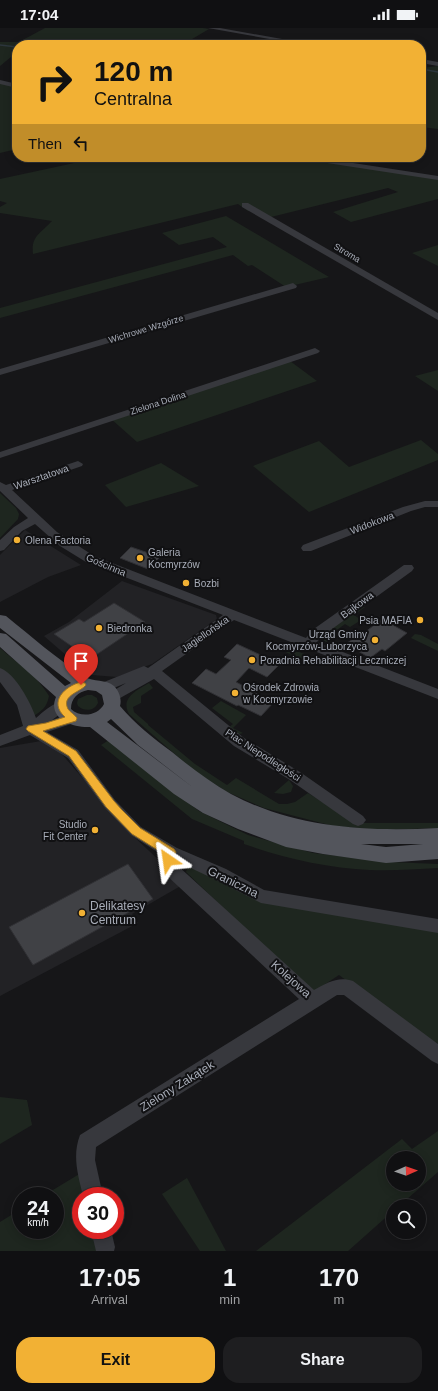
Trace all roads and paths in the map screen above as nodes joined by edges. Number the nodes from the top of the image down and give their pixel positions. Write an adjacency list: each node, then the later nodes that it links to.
1 (211, 28): 2 (street)
2 (283, 40)
3 (426, 63): 4 (street)
4 (438, 64)
5 (0, 82): 6 (street)
6 (12, 85)
7 (334, 162): 8 (street)
8 (438, 178)
9 (245, 205): 11 (street, Stroma)
10 (293, 286): 13 (street, Wichrowe Wzgórze)
11 (438, 317)
12 (315, 351): 14 (street, Zielona Dolina)
13 (0, 372)
14 (0, 455)
15 (78, 464): 16 (street, Warsztatowa)
16 (2, 487): 18 (street, Gościnna)
17 (438, 504): 20 (street, Widokowa)
18 (35, 519): 19 (street); 22 (street, Gościnna)
19 (0, 547)
20 (307, 548)
21 (408, 568): 25 (street, Bajkowa)
22 (232, 615): 25 (street, Jagiellońska); 26 (street, Jagiellońska)
23 (0, 620): 28 (main road)
24 (0, 638): 31 (main road)
25 (309, 644): 29 (street, Jagiellońska)
26 (154, 670): 30 (street, Jagiellońska); 35 (street, Plac Niepodległości)
27 (0, 673): 33 (street)
28 (84, 684): 30 (main road); 31 (main road)
29 (438, 694)
30 (110, 698): 32 (main road); 36 (main road)
31 (66, 706): 32 (main road); 33 (street)
32 (93, 720): 37 (main road)
33 (31, 729): 34 (street); 38 (street, Graniczna)
34 (0, 741)
35 (358, 820)
36 (438, 836)
37 (438, 851)
38 (170, 852): 39 (street, Graniczna); 40 (street, Kolejowa)
39 (438, 926)
40 (312, 1000): 41 (street, Kolejowa); 42 (street, Zielony Zakątek)
41 (438, 1055)
42 (91, 1187)

